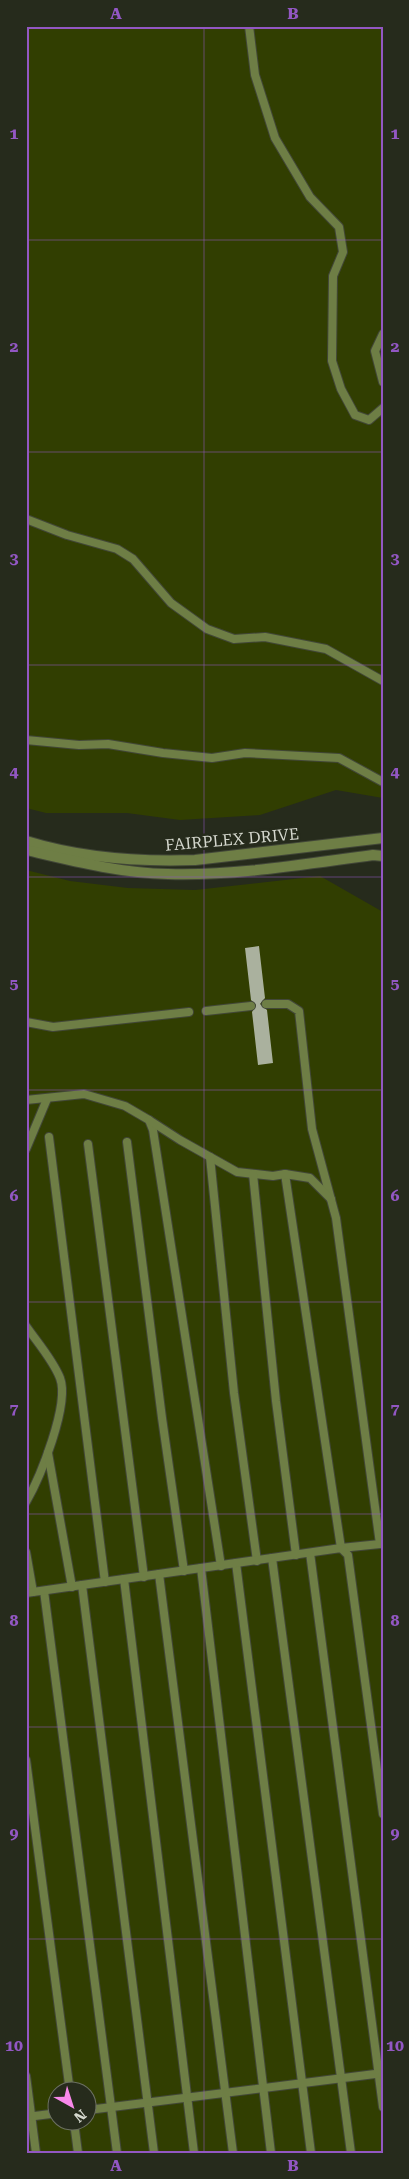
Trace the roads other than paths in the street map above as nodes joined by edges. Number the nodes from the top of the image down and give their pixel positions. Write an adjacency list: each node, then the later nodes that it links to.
1 (249, 26): 4 (lane)
2 (383, 334): 3 (lane)
3 (383, 382)
4 (383, 408)
5 (26, 519): 6 (lane)
6 (383, 681)
7 (26, 740): 8 (lane)
8 (383, 782)
9 (383, 838): 10 (street, FAIRPLEX DRIVE)
10 (26, 841)
11 (26, 850): 12 (street)
12 (383, 856)
13 (266, 1004): 28 (lane)
14 (251, 1006): 15 (lane)
15 (206, 1011)
16 (189, 1012): 17 (lane)
17 (26, 1022)
18 (47, 1099): 19 (lane); 20 (lane); 24 (lane)
19 (26, 1100)
20 (149, 1120): 25 (lane); 39 (lane)
21 (49, 1137): 45 (lane)
22 (127, 1142): 41 (lane)
23 (88, 1144): 43 (lane)
24 (26, 1149)
25 (210, 1157): 26 (lane); 37 (lane)
26 (253, 1174): 27 (lane); 35 (lane)
27 (285, 1174): 28 (lane); 32 (lane)
28 (331, 1199): 32 (lane)
29 (26, 1326): 30 (lane)
30 (48, 1453): 31 (lane); 47 (lane)
31 (26, 1502)
32 (341, 1548): 34 (lane); 51 (lane)
33 (26, 1552): 49 (lane)
34 (310, 1553): 35 (lane); 52 (lane)
35 (296, 1555): 36 (lane)
36 (272, 1558): 37 (lane); 54 (lane)
37 (257, 1560): 38 (lane)
38 (236, 1564): 39 (lane); 56 (lane)
39 (221, 1566): 40 (lane)
40 (201, 1568): 41 (lane); 57 (lane)
41 (184, 1571): 42 (lane)
42 (160, 1574): 43 (lane); 58 (lane)
43 (144, 1576): 44 (lane)
44 (124, 1579): 45 (lane); 59 (lane)
45 (105, 1582): 46 (lane)
46 (82, 1586): 47 (lane); 60 (lane)
47 (72, 1587): 48 (lane)
48 (44, 1591): 49 (lane); 61 (lane)
49 (29, 1593)
50 (26, 1760): 55 (lane)
51 (383, 1814)
52 (380, 2073): 54 (lane); 62 (lane)
53 (26, 2076): 65 (lane)
54 (340, 2078): 56 (lane); 75 (lane)
55 (69, 2082)
56 (302, 2083): 57 (lane); 74 (lane)
57 (262, 2088): 58 (lane); 73 (lane)
58 (226, 2092): 59 (lane); 72 (lane)
59 (187, 2097): 60 (lane); 71 (lane)
60 (147, 2102): 61 (lane); 70 (lane)
61 (111, 2107): 63 (lane); 69 (lane)
62 (383, 2107)
63 (98, 2109)
64 (48, 2114): 65 (lane)
65 (29, 2117): 67 (lane)
66 (75, 2132): 68 (lane)
67 (36, 2153)
68 (78, 2153)
69 (117, 2153)
70 (154, 2153)
71 (194, 2153)
72 (234, 2153)
73 (271, 2153)
74 (311, 2153)
75 (350, 2153)

